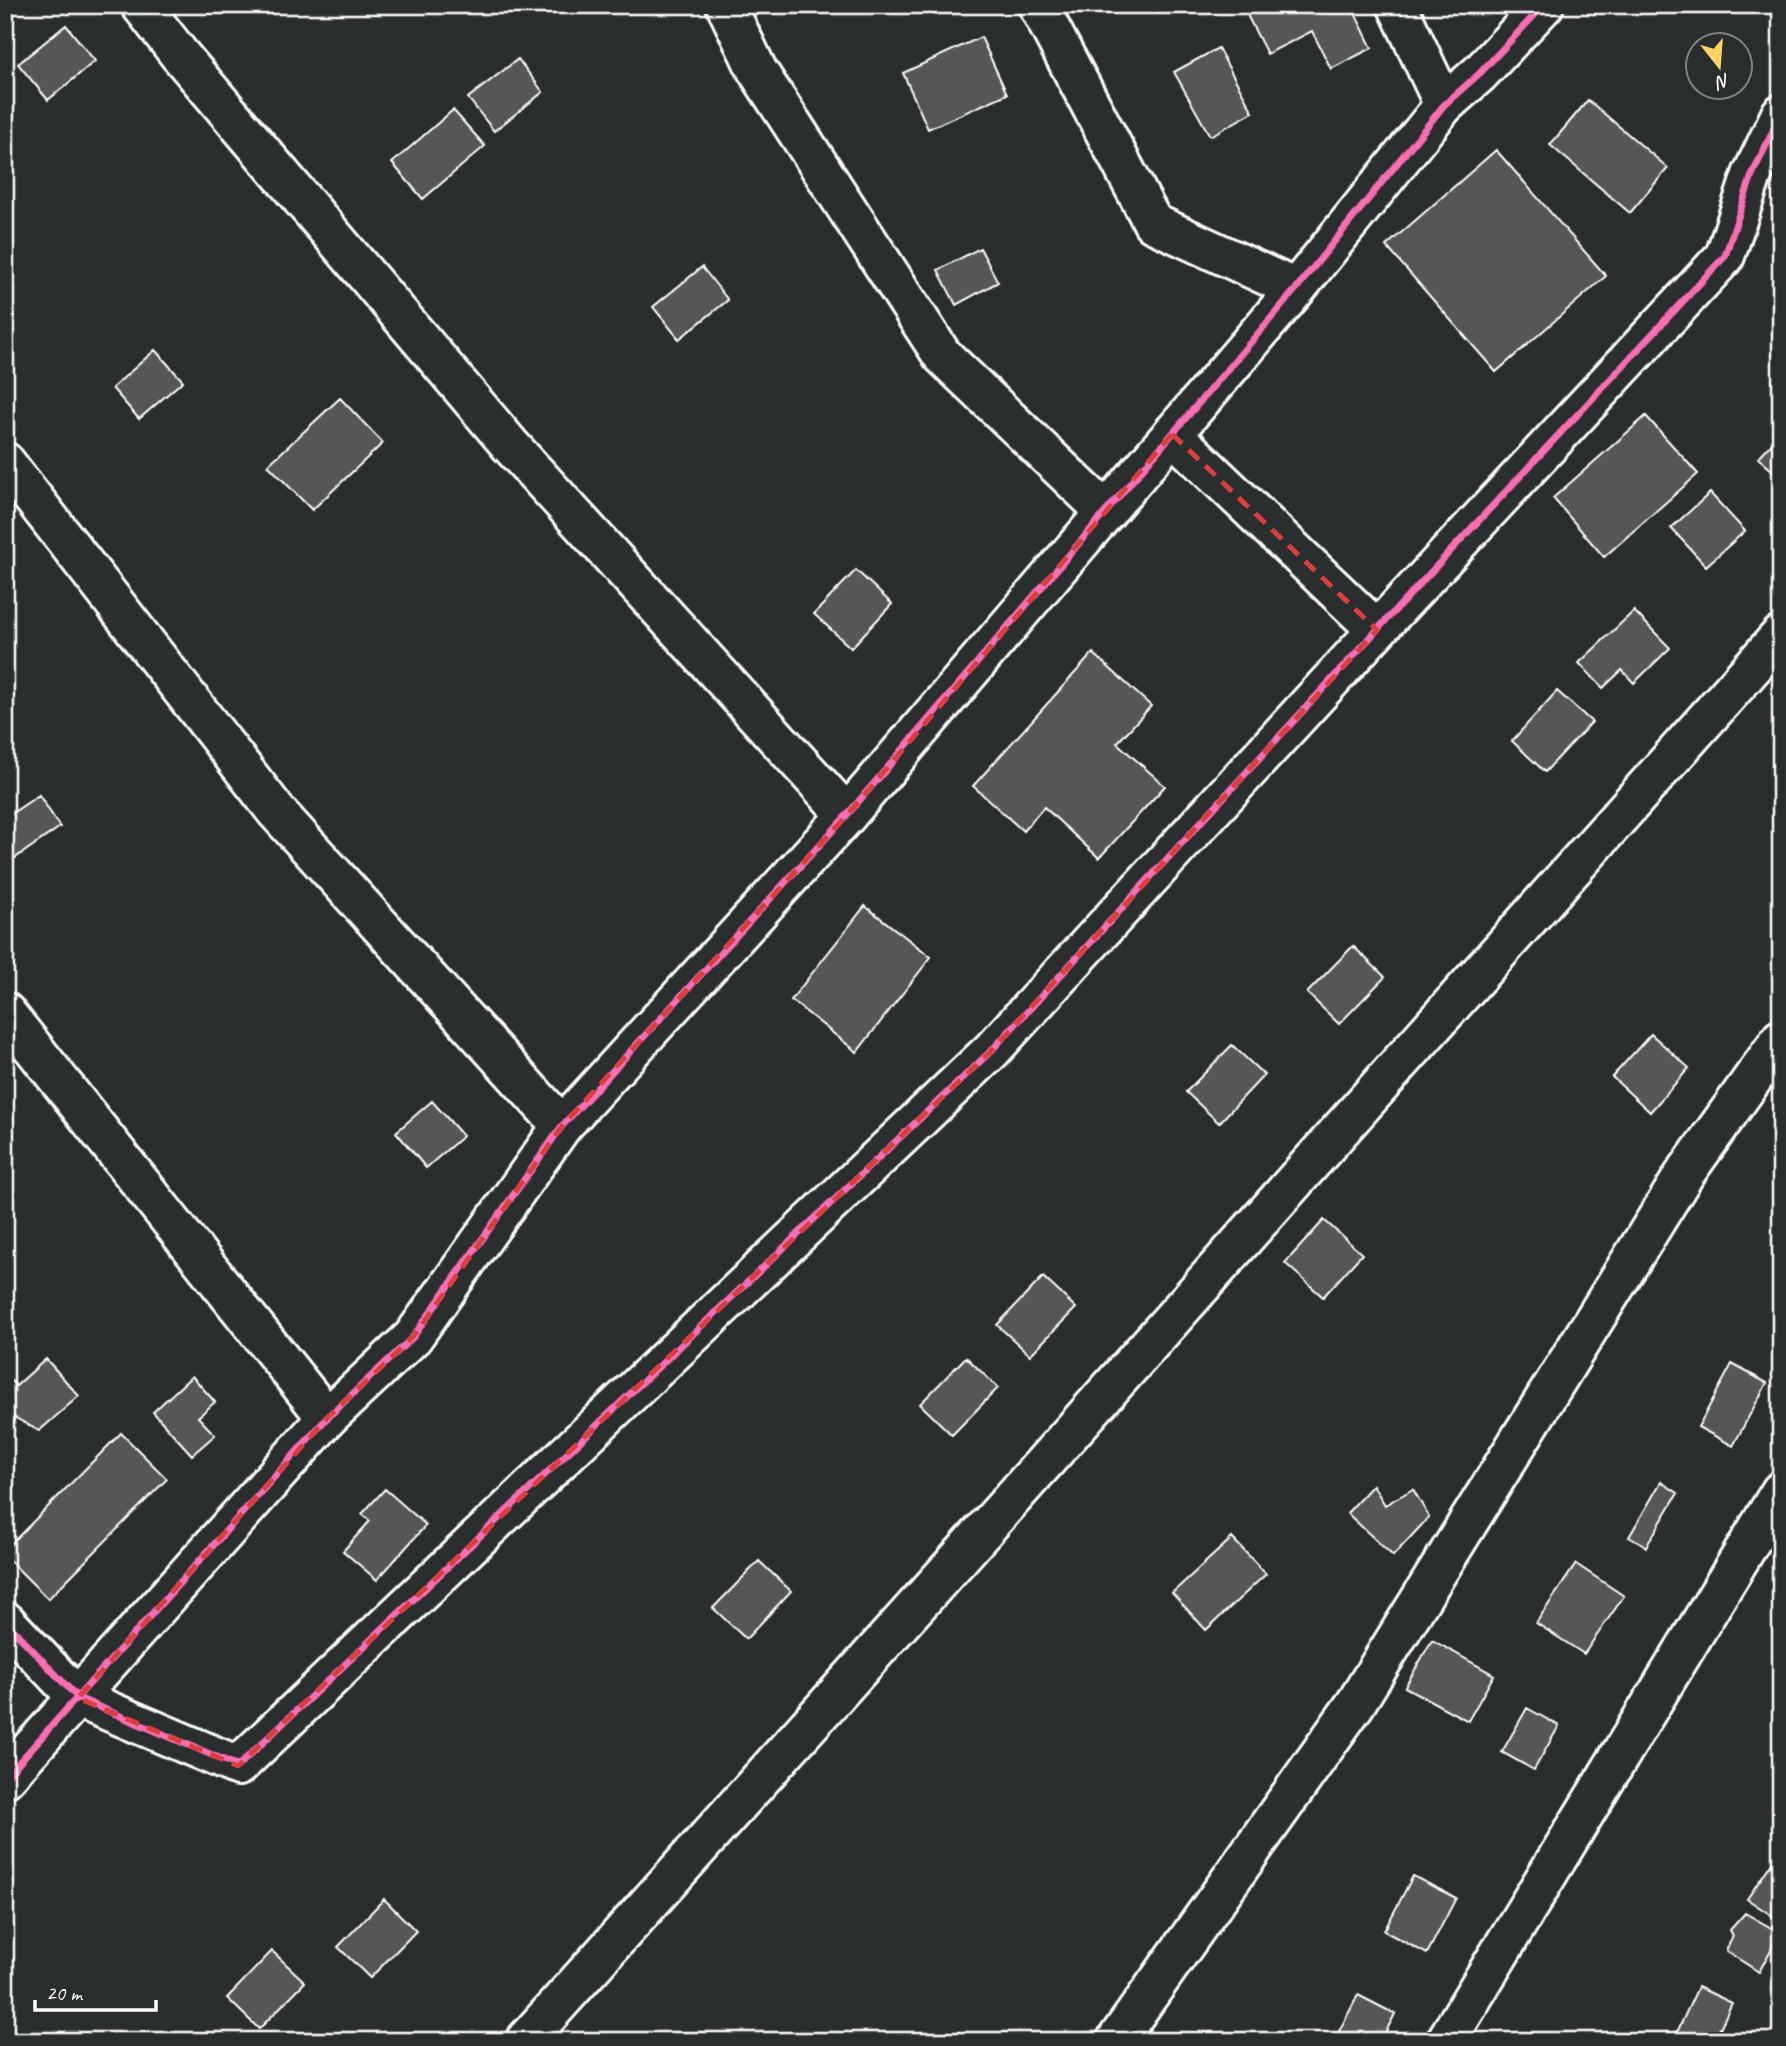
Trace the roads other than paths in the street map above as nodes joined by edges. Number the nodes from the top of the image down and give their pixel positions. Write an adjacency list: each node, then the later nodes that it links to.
1 (141, 5): 14 (street)
2 (726, 5): 11 (street)
3 (1038, 5): 8 (street)
4 (1397, 5): 6 (street)
5 (1544, 5): 6 (street)
6 (1444, 105): 8 (street)
7 (1781, 114): 12 (street)
8 (1296, 289): 9 (street)
9 (1172, 434): 11 (street); 12 (street)
10 (5, 462): 17 (street)
11 (1106, 512): 14 (street)
12 (1377, 630): 21 (street)
13 (1781, 635): 23 (street)
14 (847, 815): 17 (street)
15 (5, 1012): 18 (street)
16 (1781, 1040): 24 (street)
17 (562, 1126): 18 (street)
18 (327, 1419): 21 (street)
19 (1781, 1491): 25 (street)
20 (5, 1621): 21 (street)
21 (78, 1698): 22 (street)
22 (5, 1778)
23 (526, 2041)
24 (1116, 2041)
25 (1446, 2041)

